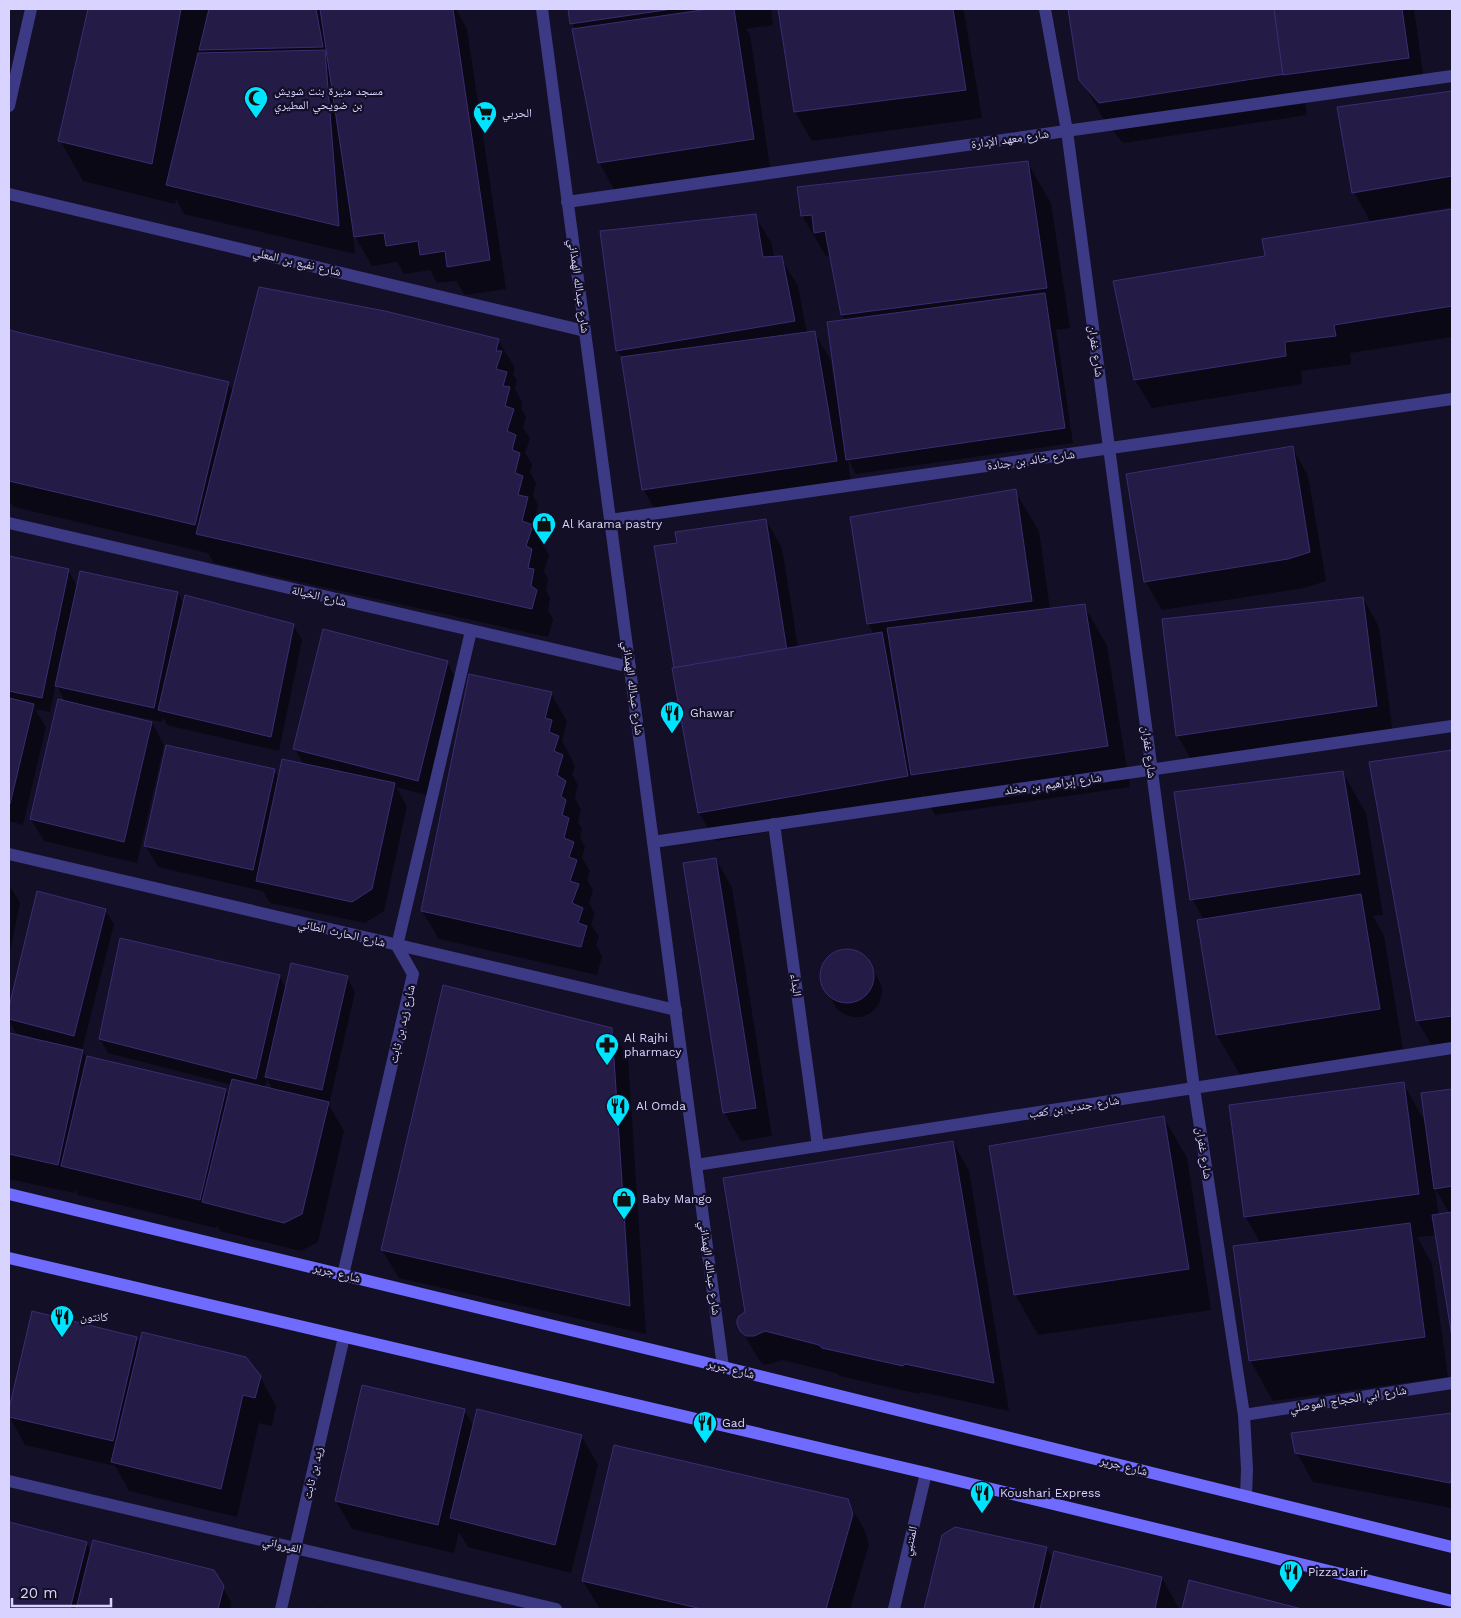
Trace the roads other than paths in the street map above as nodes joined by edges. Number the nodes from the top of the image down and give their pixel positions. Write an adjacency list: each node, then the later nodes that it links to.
1 (31, 9): 5 (street)
2 (542, 9): 8 (street, شارع عبدالله الهمذاني)
3 (1045, 9): 6 (street, شارع غفران)
4 (1452, 76): 6 (street, شارع معهد الإدارة)
5 (9, 106)
6 (1067, 131): 8 (street, شارع معهد الإدارة); 11 (street, شارع غفران)
7 (9, 194): 9 (street, شارع نفيع بن المعلي)
8 (567, 202): 9 (street, شارع عبدالله الهمذاني)
9 (585, 331): 12 (street, شارع عبدالله الهمذاني)
10 (1452, 399): 11 (street, شارع خالد بن جنادة)
11 (1109, 448): 12 (street, شارع خالد بن جنادة); 17 (street, شارع غفران)
12 (610, 520): 15 (street, شارع عبدالله الهمذاني)
13 (9, 523): 14 (street, شارع الخيالة)
14 (471, 631): 15 (street, شارع الخيالة); 21 (street)
15 (630, 667): 19 (street, شارع عبدالله الهمذاني)
16 (1452, 726): 17 (street, شارع إبراهيم بن مخلد)
17 (1151, 769): 18 (street, شارع إبراهيم بن مخلد); 24 (street, شارع غفران)
18 (774, 824): 19 (street, شارع إبراهيم بن مخلد); 25 (street, البداء)
19 (653, 842): 22 (street, شارع عبدالله الهمذاني)
20 (9, 854): 21 (street, شارع الحارث الطائي)
21 (397, 946): 22 (street, شارع الحارث الطائي); 29 (street, شارع زيد بن ثابت)
22 (676, 1010): 26 (street, شارع عبدالله الهمذاني)
23 (1452, 1048): 24 (street, شارع جندب بن كعب)
24 (1194, 1088): 25 (street, شارع جندب بن كعب); 33 (street, شارع غفران)
25 (818, 1146): 26 (street, شارع جندب بن كعب)
26 (696, 1165): 31 (street, شارع عبدالله الهمذاني)
27 (9, 1194): 29 (main road, شارع جرير)
28 (9, 1258): 30 (main road)
29 (343, 1275): 31 (main road, شارع جرير)
30 (344, 1337): 34 (main road); 38 (street, زيد بن ثابت)
31 (723, 1367): 36 (main road, شارع جرير)
32 (1452, 1383): 33 (street, شارع ابي الحجاج الموصلي)
33 (1244, 1415): 36 (street, شارع غفران)
34 (926, 1473): 39 (main road); 42 (street, المتنبي)
35 (9, 1481): 38 (street, القيرواني)
36 (1246, 1496): 37 (main road, شارع جرير)
37 (1452, 1547)
38 (295, 1548): 40 (street, زيد بن ثابت); 41 (street, القيرواني)
39 (1452, 1601)
40 (281, 1609)
41 (556, 1609)
42 (894, 1609)

